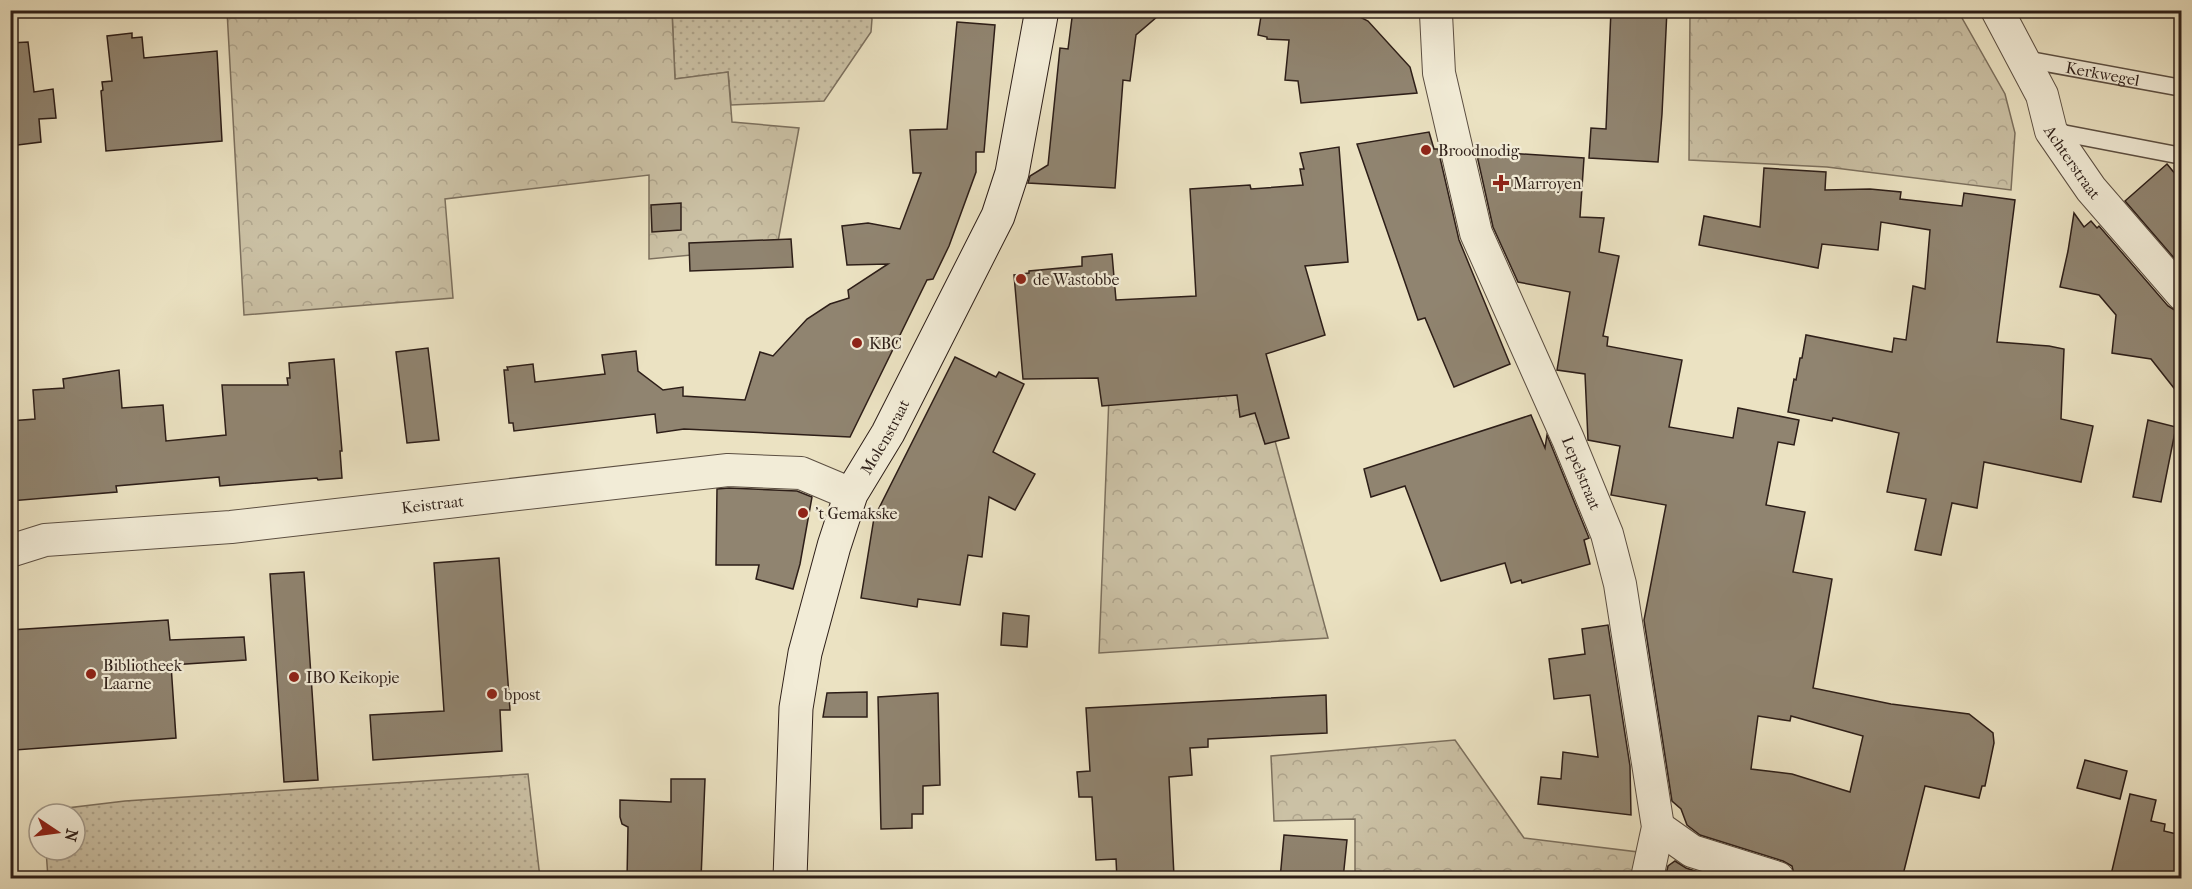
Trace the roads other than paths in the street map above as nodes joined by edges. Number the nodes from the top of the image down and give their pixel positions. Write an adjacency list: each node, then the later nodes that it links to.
1 (1042, 10): 9 (street, Molenstraat)
2 (1996, 10): 4 (street, Achterstraat)
3 (1433, 12): 11 (street, Lepelstraat)
4 (2024, 59): 5 (lane, Kerkwegel); 6 (street, Achterstraat)
5 (2181, 88)
6 (2051, 131): 7 (lane); 8 (street, Achterstraat)
7 (2181, 156)
8 (2181, 294)
9 (851, 494): 10 (street, Keistraat); 12 (street, Molenstraat)
10 (10, 551)
11 (1658, 827): 13 (street); 14 (street)
12 (790, 879)
13 (1647, 879)
14 (1779, 879)

